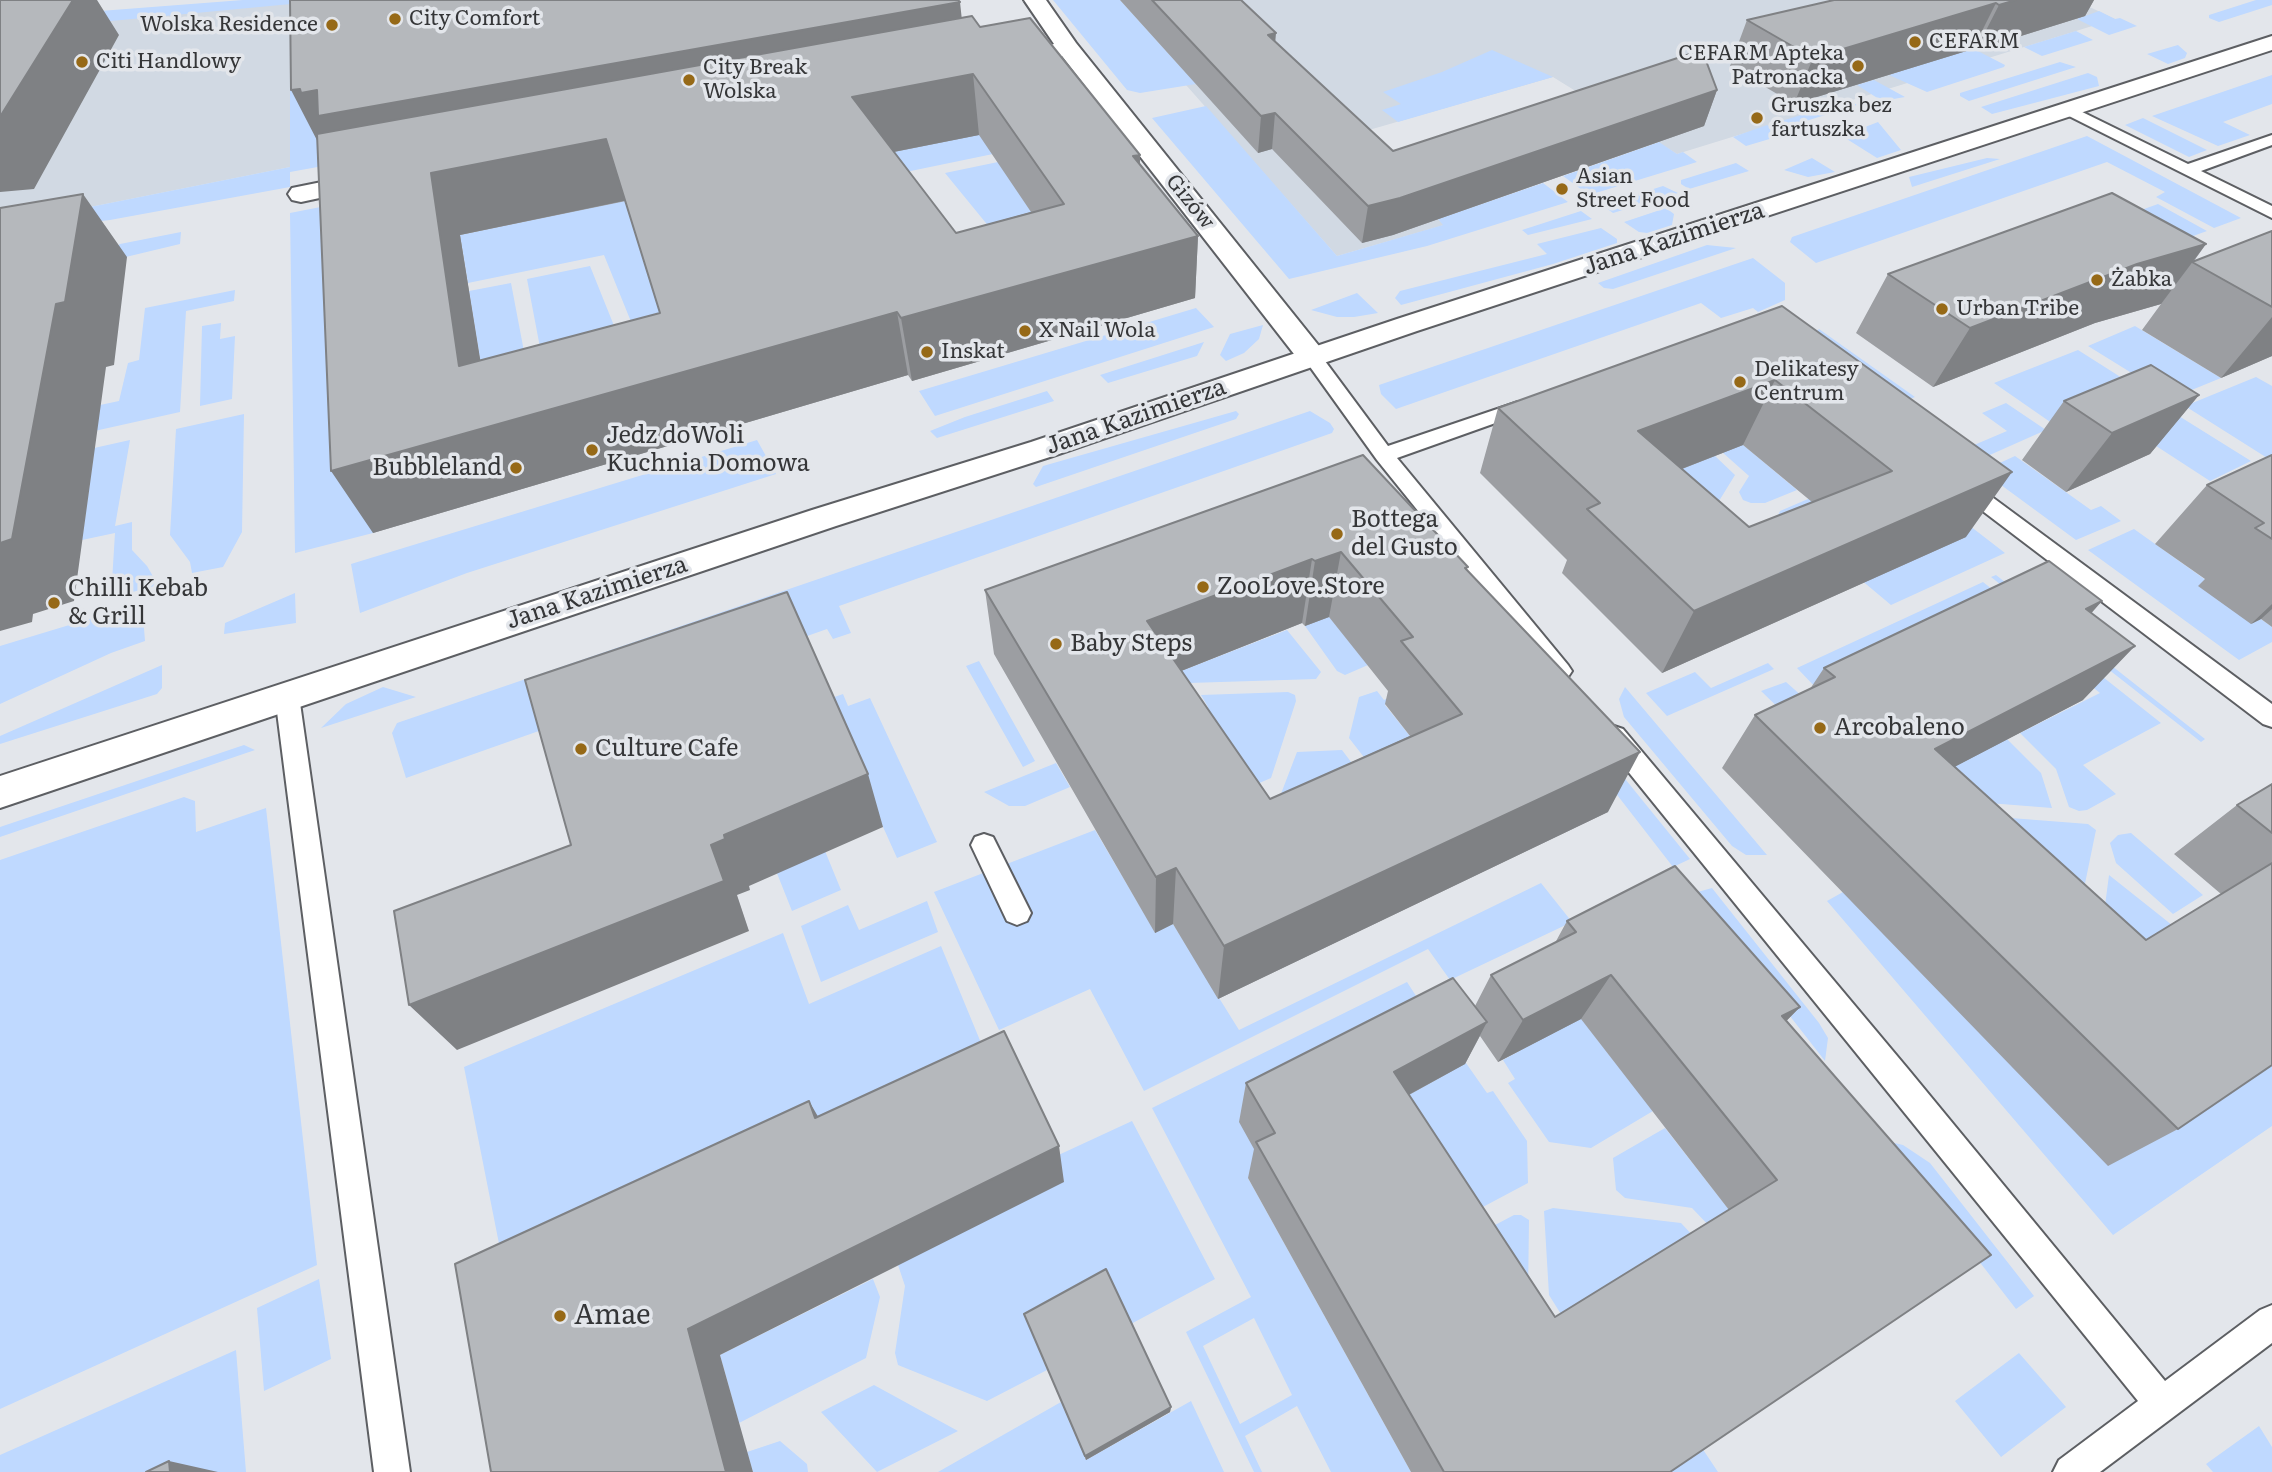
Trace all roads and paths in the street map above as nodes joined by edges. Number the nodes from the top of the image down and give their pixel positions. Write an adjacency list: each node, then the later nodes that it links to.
1 (1035, 0): 3 (street, Gizów)
2 (2272, 43): 5 (street, Jana Kazimierza)
3 (1068, 48): 4 (street); 11 (street, Gizów)
4 (985, 64)
5 (2068, 110): 7 (lane); 11 (street, Jana Kazimierza)
6 (2272, 140): 7 (lane)
7 (2188, 170): 10 (lane)
8 (391, 176): 9 (street)
9 (300, 194)
10 (2272, 214)
11 (1312, 357): 13 (lane); 16 (street, Jana Kazimierza)
12 (1547, 399): 13 (lane)
13 (1384, 455): 15 (lane)
14 (1951, 477): 18 (lane)
15 (1578, 693)
16 (287, 696): 19 (street, Jana Kazimierza); 24 (lane)
17 (1595, 714): 23 (lane)
18 (2272, 717)
19 (0, 792)
20 (984, 845): 21 (lane)
21 (1017, 913)
22 (2272, 1322): 23 (lane)
23 (2162, 1404): 25 (lane)
24 (392, 1472)
25 (2071, 1472)

